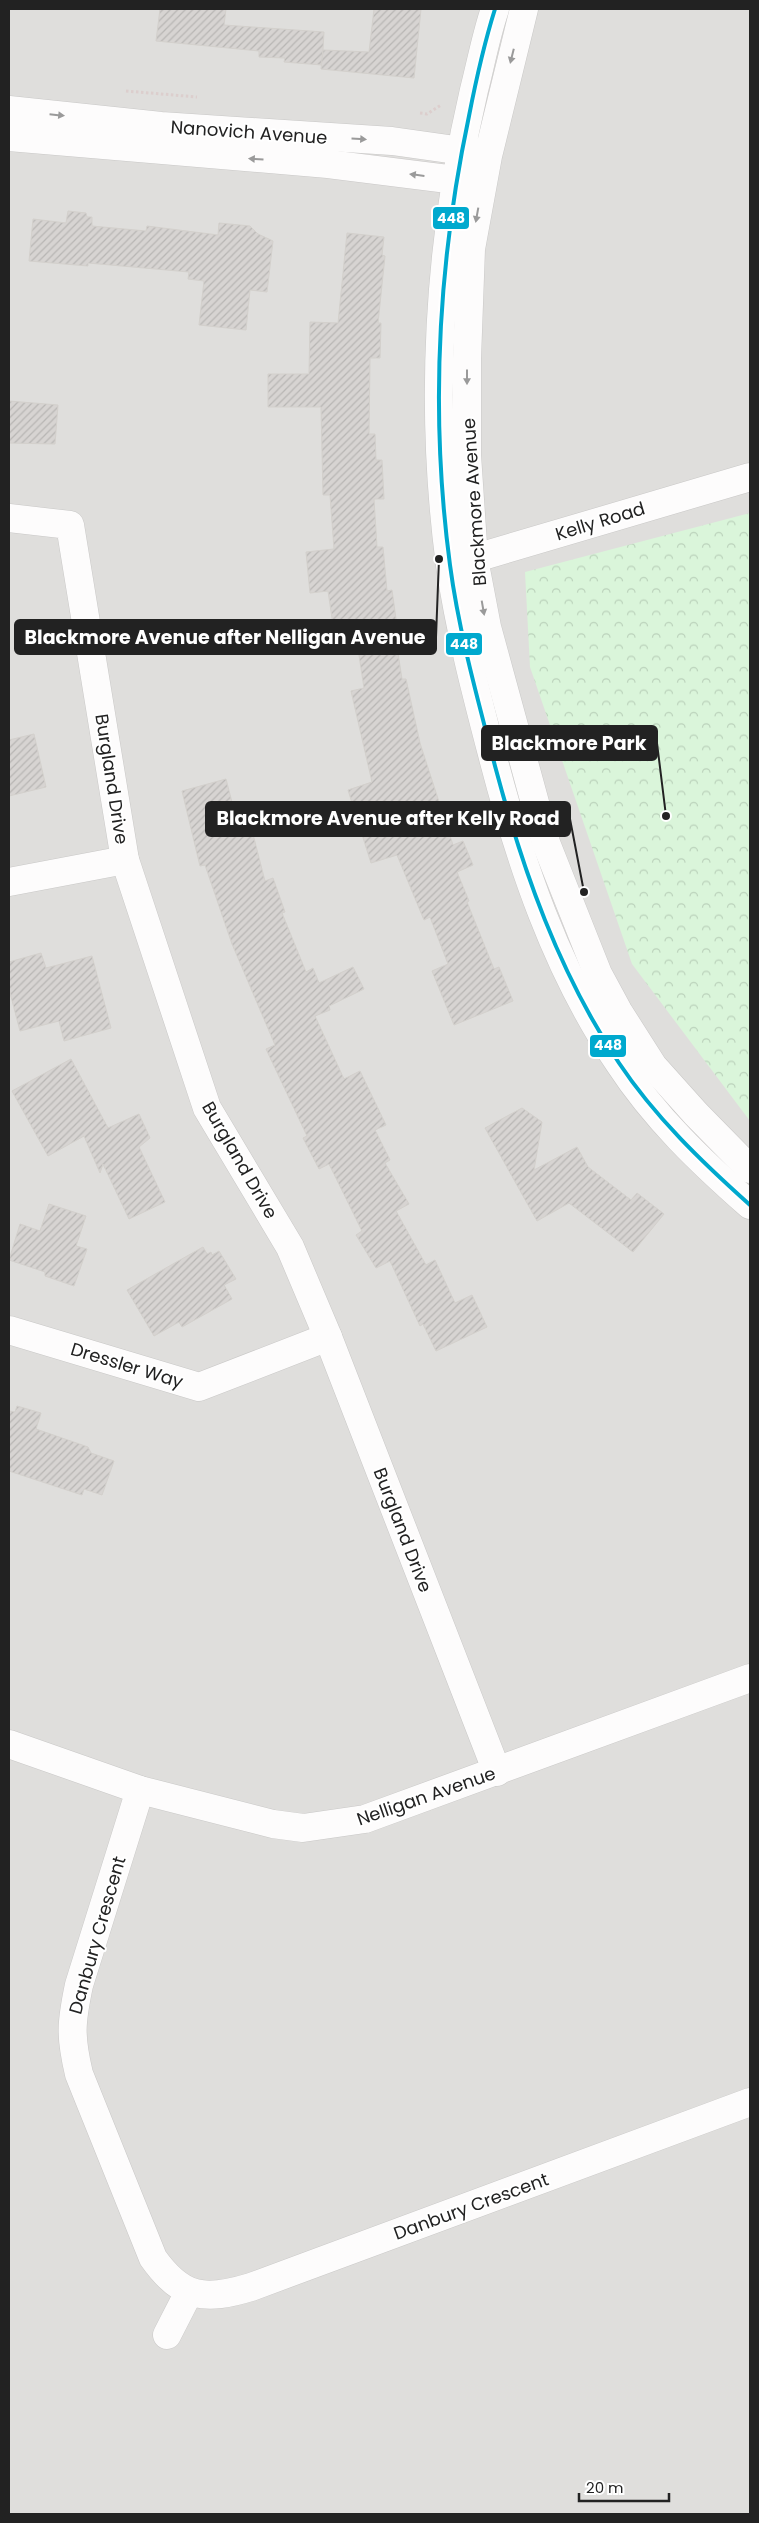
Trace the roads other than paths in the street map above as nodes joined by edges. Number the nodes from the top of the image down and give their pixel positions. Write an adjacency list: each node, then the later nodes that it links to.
1 (495, 9): 5 (street, Blackmore Avenue)
2 (524, 9): 6 (street, Blackmore Avenue, one-way to 6)
3 (9, 110): 5 (street, Nanovich Avenue, one-way to 5)
4 (9, 137): 7 (street, Nanovich Avenue, one-way to 4)
5 (460, 149): 6 (street, Nanovich Avenue); 7 (street, Blackmore Avenue)
6 (486, 168): 7 (street, Nanovich Avenue); 10 (street, Blackmore Avenue, one-way to 10)
7 (456, 180): 10 (street, Blackmore Avenue)
8 (750, 477): 10 (street, Kelly Road)
9 (9, 518): 11 (street, Burgland Drive)
10 (462, 562): 13 (street, Blackmore Avenue, one-way to 13); 14 (street, Blackmore Avenue)
11 (125, 860): 12 (street); 16 (street, Burgland Drive)
12 (9, 882)
13 (750, 1169)
14 (750, 1205)
15 (9, 1330): 16 (street, Dressler Way)
16 (328, 1337): 19 (street, Burgland Drive)
17 (750, 1678): 19 (street, Nelligan Avenue)
18 (9, 1744): 20 (street, Nelligan Avenue)
19 (497, 1772): 20 (street, Nelligan Avenue)
20 (140, 1790): 22 (street, Danbury Crescent)
21 (750, 2102): 22 (street, Danbury Crescent)
22 (189, 2292): 23 (street)
23 (167, 2335)

